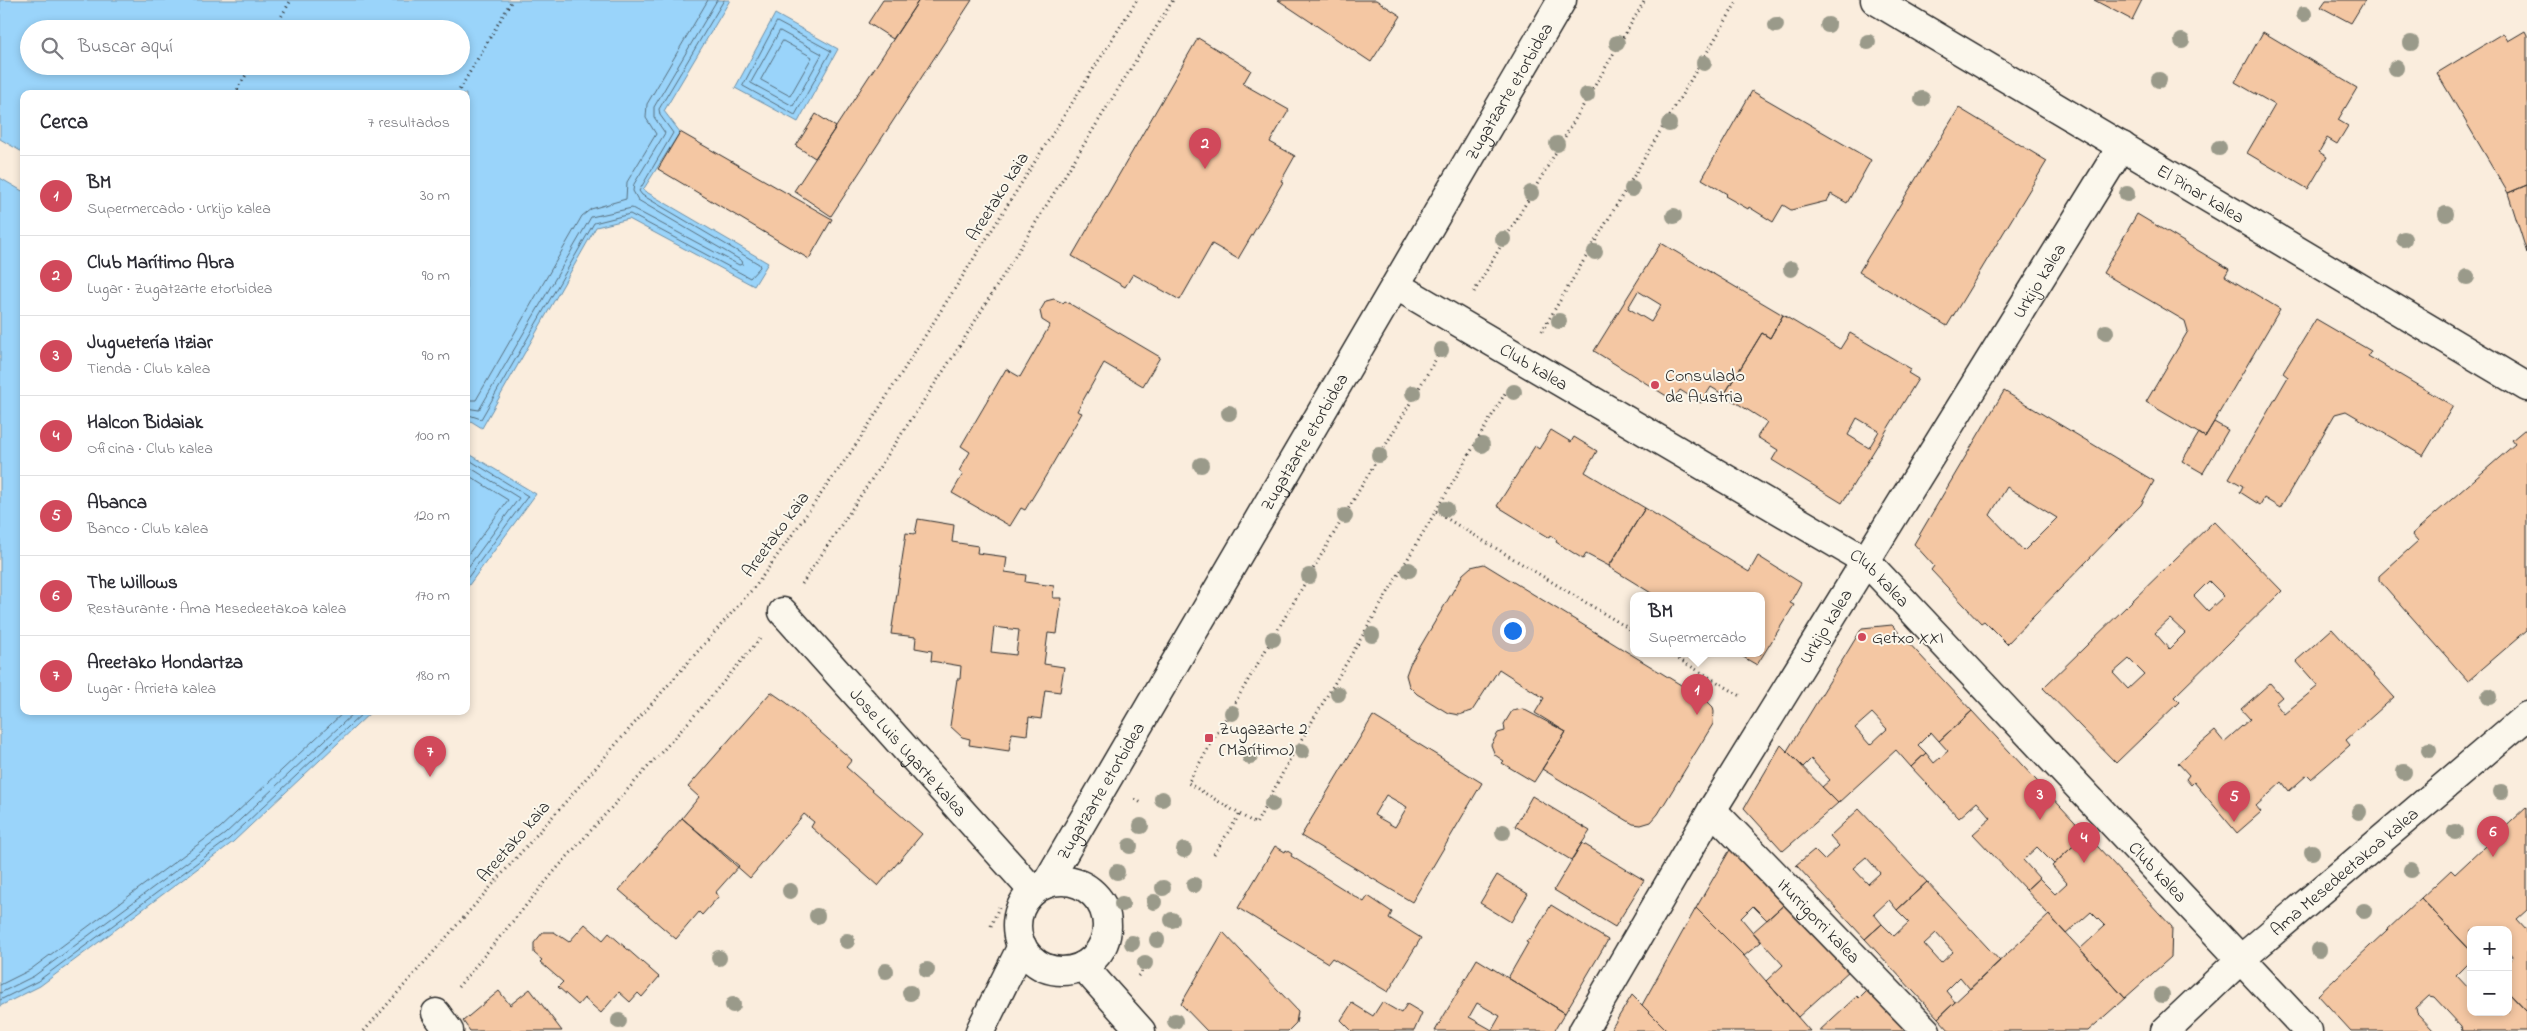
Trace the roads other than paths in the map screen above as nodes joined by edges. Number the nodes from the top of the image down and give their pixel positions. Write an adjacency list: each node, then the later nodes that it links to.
1 (1562, 0): 4 (street, Zugatzarte etorbidea)
2 (1875, 0): 3 (street, El Pinar kalea)
3 (2122, 146): 5 (street, El Pinar kalea); 6 (street, Urkijo kalea)
4 (1397, 286): 6 (street, Club kalea); 10 (street, Zugatzarte etorbidea)
5 (2527, 387)
6 (1866, 561): 9 (street, Urkijo kalea); 12 (street, Club kalea)
7 (783, 612): 10 (street, Jose Luis Ugarte kalea)
8 (2527, 716): 12 (street, Ama Mesedeetakoa kalea)
9 (1712, 810): 16 (street, Urkijo kalea); 17 (street, Iturrigorri kalea)
10 (1039, 887): 11 (street, Zugatzarte etorbidea); 13 (street, Zugatzarte etorbidea)
11 (1022, 946): 13 (street); 14 (street)
12 (2241, 959): 18 (street, Ama Mesedeetakoa kalea); 19 (street, Club kalea)
13 (1082, 966): 15 (street)
14 (980, 1031)
15 (1141, 1031)
16 (1583, 1031)
17 (1926, 1031)
18 (2165, 1031)
19 (2308, 1031)

